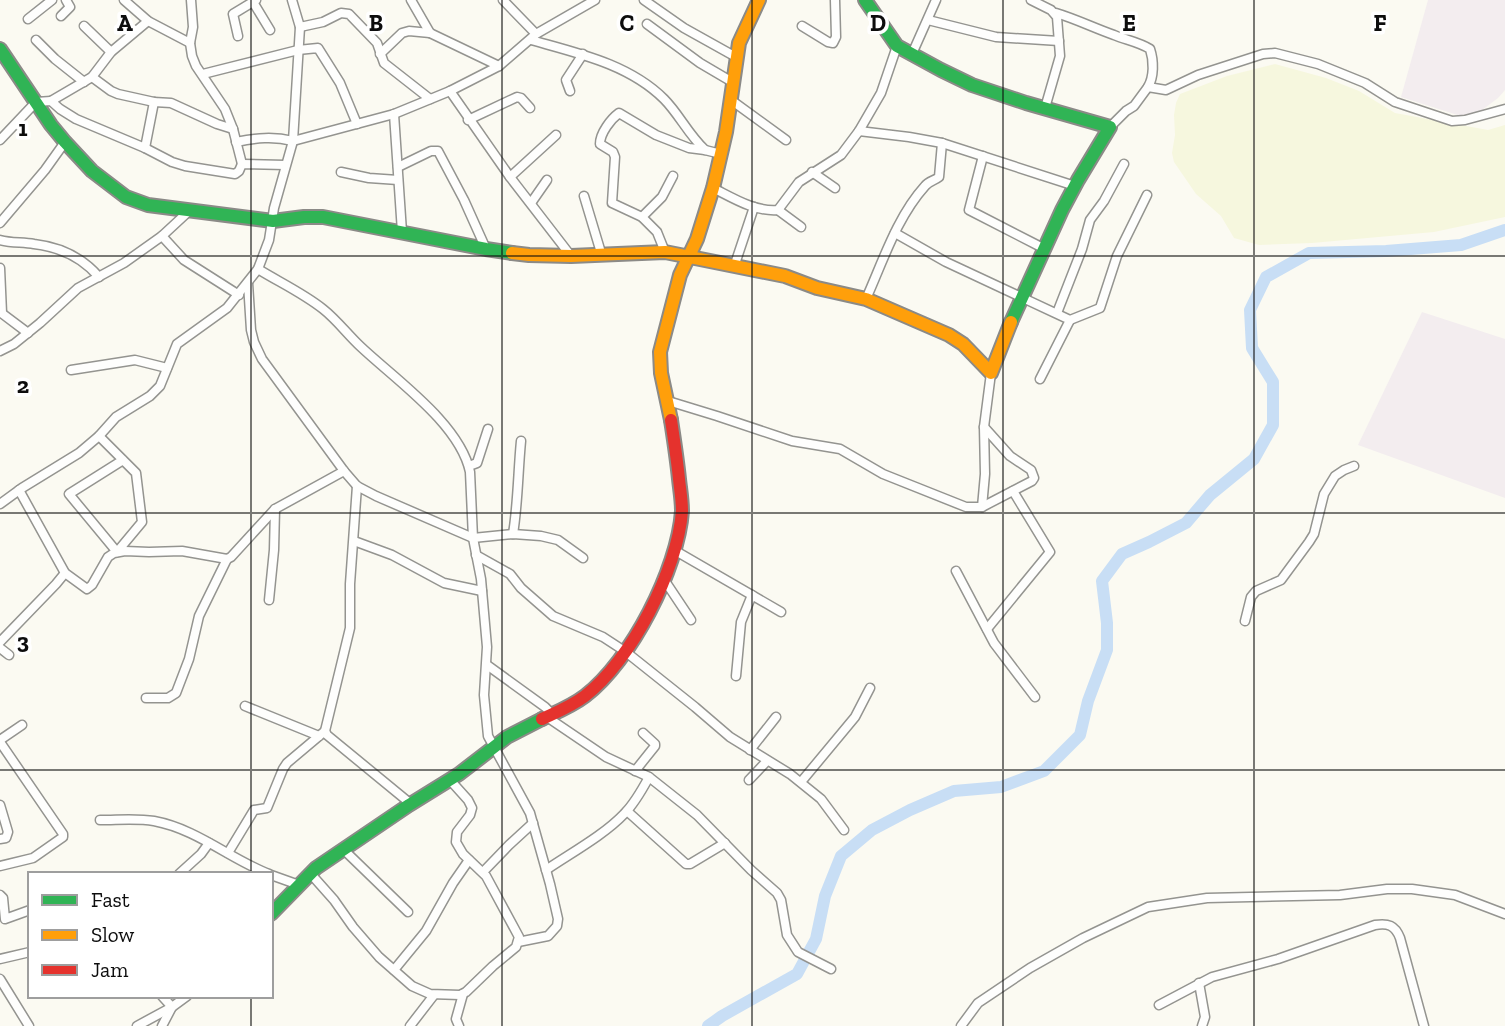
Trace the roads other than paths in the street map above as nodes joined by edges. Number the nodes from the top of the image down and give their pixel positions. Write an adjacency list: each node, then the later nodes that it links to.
1 (52, 0): 18 (street)
2 (66, 0): 17 (street)
3 (124, 0): 19 (street)
4 (191, 0): 31 (street)
5 (292, 0): 24 (street)
6 (411, 0): 26 (street)
7 (503, 0): 28 (street)
8 (595, 0): 28 (street)
9 (644, 0): 39 (street)
10 (759, 0): 39 (street)
11 (835, 0): 23 (street)
12 (865, 0): 32 (street)
13 (936, 0): 20 (street)
14 (1031, 0): 16 (street)
15 (255, 1): 25 (street); 27 (street)
16 (1056, 13): 30 (street); 45 (street)
17 (61, 16)
18 (28, 19)
19 (148, 20): 31 (street); 35 (street)
20 (928, 20): 30 (street); 38 (street)
21 (647, 24): 44 (street)
22 (84, 26): 35 (street)
23 (802, 26)
24 (300, 27): 34 (street); 36 (street)
25 (270, 30)
26 (430, 33): 36 (street); 40 (street)
27 (237, 36)
28 (533, 37): 37 (street); 40 (street)
29 (36, 40): 43 (street)
30 (1059, 41): 54 (street)
31 (190, 43): 41 (street)
32 (897, 46): 38 (street); 61 (street)
33 (0, 49): 52 (street)
34 (298, 50): 41 (street); 58 (street); 65 (street)
35 (111, 52): 42 (street)
36 (380, 54): 48 (street)
37 (583, 54): 47 (street); 70 (street)
38 (912, 54): 54 (street)
39 (736, 57): 44 (street)
40 (499, 66): 46 (street)
41 (203, 74): 60 (street)
42 (92, 77): 43 (street); 51 (street)
43 (83, 82): 50 (street)
44 (734, 83): 49 (street)
45 (1148, 87): 55 (street); 59 (street)
46 (450, 91): 48 (street); 57 (street)
47 (570, 91)
48 (430, 99): 56 (street)
49 (731, 100): 64 (street); 71 (street)
50 (51, 101): 52 (street); 69 (street)
51 (154, 102): 60 (street); 69 (street)
52 (36, 103): 63 (street); 66 (street)
53 (530, 108): 57 (street)
54 (1045, 108): 59 (street)
55 (1505, 109)
56 (394, 114): 58 (street); 76 (street)
57 (468, 120): 80 (street)
58 (357, 124): 65 (street)
59 (1110, 127): 83 (street)
60 (233, 129): 67 (street)
61 (859, 131): 68 (street); 78 (street)
62 (556, 135): 80 (street)
63 (0, 140)
64 (786, 140)
65 (293, 141): 67 (street); 75 (street)
66 (65, 142): 91 (street); 94 (street)
67 (236, 142): 73 (street)
68 (943, 143): 72 (street); 97 (street)
69 (145, 148): 73 (street)
70 (705, 150): 71 (street); 92 (street)
71 (721, 154): 84 (street)
72 (983, 156): 83 (street); 100 (street)
73 (242, 164): 75 (street)
74 (1124, 164): 115 (street)
75 (285, 165): 93 (street)
76 (398, 167): 81 (street); 101 (street)
77 (341, 172): 81 (street)
78 (813, 172): 85 (street); 90 (street)
79 (673, 176): 92 (street)
80 (510, 177): 88 (street)
81 (397, 180): 96 (street)
82 (547, 180): 88 (street)
83 (1075, 186): 100 (street)
84 (713, 188): 89 (street); 105 (street)
85 (835, 188)
86 (1147, 195): 116 (street)
87 (584, 196): 104 (street)
88 (531, 203): 103 (street)
89 (754, 207): 90 (street); 106 (street)
90 (778, 210): 95 (street)
91 (189, 211): 93 (street); 98 (street)
92 (642, 217): 102 (street)
93 (273, 221): 96 (street); 108 (street)
94 (0, 223)
95 (801, 227)
96 (402, 232): 101 (street)
97 (895, 233): 112 (street); 113 (street)
98 (162, 236): 109 (street); 111 (street)
99 (0, 240): 109 (street)
100 (1044, 248): 112 (street)
101 (486, 249): 103 (street)
102 (665, 252): 104 (street); 105 (street)
103 (571, 256): 104 (street)
104 (601, 256)
105 (688, 257): 106 (street); 123 (street)
106 (734, 267): 113 (street)
107 (0, 268): 114 (street)
108 (258, 269): 110 (street); 129 (street)
109 (99, 277): 117 (street)
110 (248, 283): 111 (street); 131 (street)
111 (239, 295): 119 (street)
112 (1021, 297): 115 (street); 121 (street)
113 (866, 299): 121 (street)
114 (1, 312): 117 (street)
115 (1057, 313): 116 (street)
116 (1070, 320): 122 (street)
117 (28, 333): 118 (street)
118 (0, 351)
119 (167, 368): 120 (street); 126 (street)
120 (71, 370)
121 (991, 373): 124 (street)
122 (1040, 379)
123 (668, 401): 136 (street); 141 (street)
124 (984, 427): 134 (street); 136 (street)
125 (488, 429): 129 (street)
126 (99, 436): 128 (street); 133 (street)
127 (521, 441): 138 (street)
128 (123, 460): 142 (street); 142 (street)
129 (469, 466): 139 (street)
130 (1354, 466): 154 (street)
131 (344, 471): 132 (street); 137 (street)
132 (357, 485): 139 (street); 140 (street)
133 (19, 490): 135 (street); 147 (street)
134 (1013, 491): 136 (street); 155 (street)
135 (0, 504)
136 (982, 508)
137 (275, 509): 145 (street); 151 (street)
138 (513, 534): 139 (street); 144 (street)
139 (473, 538): 143 (street)
140 (354, 541): 149 (street); 169 (street)
141 (674, 550): 148 (street); 150 (street)
142 (117, 552): 145 (street); 147 (street)
143 (476, 555): 149 (street); 158 (street)
144 (583, 558)
145 (227, 559): 164 (street)
146 (956, 571): 155 (street)
147 (65, 573): 156 (street)
148 (663, 579): 153 (street); 158 (street)
149 (482, 591): 160 (street)
150 (752, 595): 152 (street); 161 (street)
151 (269, 600)
152 (781, 612)
153 (691, 620)
154 (1245, 621)
155 (987, 629): 163 (street)
156 (0, 642)
157 (0, 648): 159 (street)
158 (626, 652): 166 (street); 173 (street)
159 (9, 655)
160 (487, 665): 166 (street); 172 (street)
161 (736, 676)
162 (870, 688): 179 (street)
163 (1035, 697)
164 (146, 698)
165 (245, 706): 169 (street)
166 (549, 715): 172 (street); 175 (street)
167 (776, 717): 173 (street)
168 (22, 725): 171 (street)
169 (322, 733): 180 (street); 190 (street)
170 (643, 733): 175 (street)
171 (0, 741): 192 (street)
172 (494, 746): 177 (street); 184 (street)
173 (750, 750): 174 (street)
174 (767, 761): 178 (street); 179 (street)
175 (635, 771): 176 (street)
176 (649, 777): 182 (street); 188 (street)
177 (450, 780): 180 (street); 191 (street)
178 (749, 780)
179 (801, 782): 185 (street)
180 (411, 804): 189 (street)
181 (1, 810): 186 (street)
182 (627, 811): 188 (street); 193 (street)
183 (100, 820): 187 (street)
184 (533, 823): 193 (street); 196 (street)
185 (844, 830)
186 (0, 839)
187 (209, 843): 190 (street); 194 (street)
188 (725, 843): 209 (street)
189 (344, 850): 197 (street); 203 (street)
190 (229, 853): 195 (street)
191 (469, 859): 196 (street); 210 (street)
192 (0, 866)
193 (546, 870): 206 (street)
194 (181, 872)
195 (266, 872)
196 (483, 872): 206 (street)
197 (310, 873): 199 (street); 210 (street)
198 (273, 875): 199 (street)
199 (299, 885): 202 (street)
200 (0, 895): 205 (street)
201 (28, 912): 205 (street)
202 (273, 912)
203 (408, 912)
204 (1505, 914): 224 (street)
205 (3, 920)
206 (518, 942): 213 (street)
207 (28, 952): 208 (street)
208 (0, 959)
209 (828, 968)
210 (394, 970): 214 (street)
211 (0, 979): 219 (street)
212 (1199, 983): 217 (street); 225 (street); 226 (street)
213 (463, 994): 214 (street); 223 (street)
214 (434, 995): 222 (street)
215 (164, 998): 218 (street)
216 (184, 998): 218 (street)
217 (1159, 1005)
218 (172, 1007): 220 (street); 221 (street)
219 (29, 1026)
220 (137, 1026)
221 (162, 1026)
222 (410, 1026)
223 (459, 1026)
224 (961, 1026)
225 (1202, 1026)
226 (1424, 1026)

